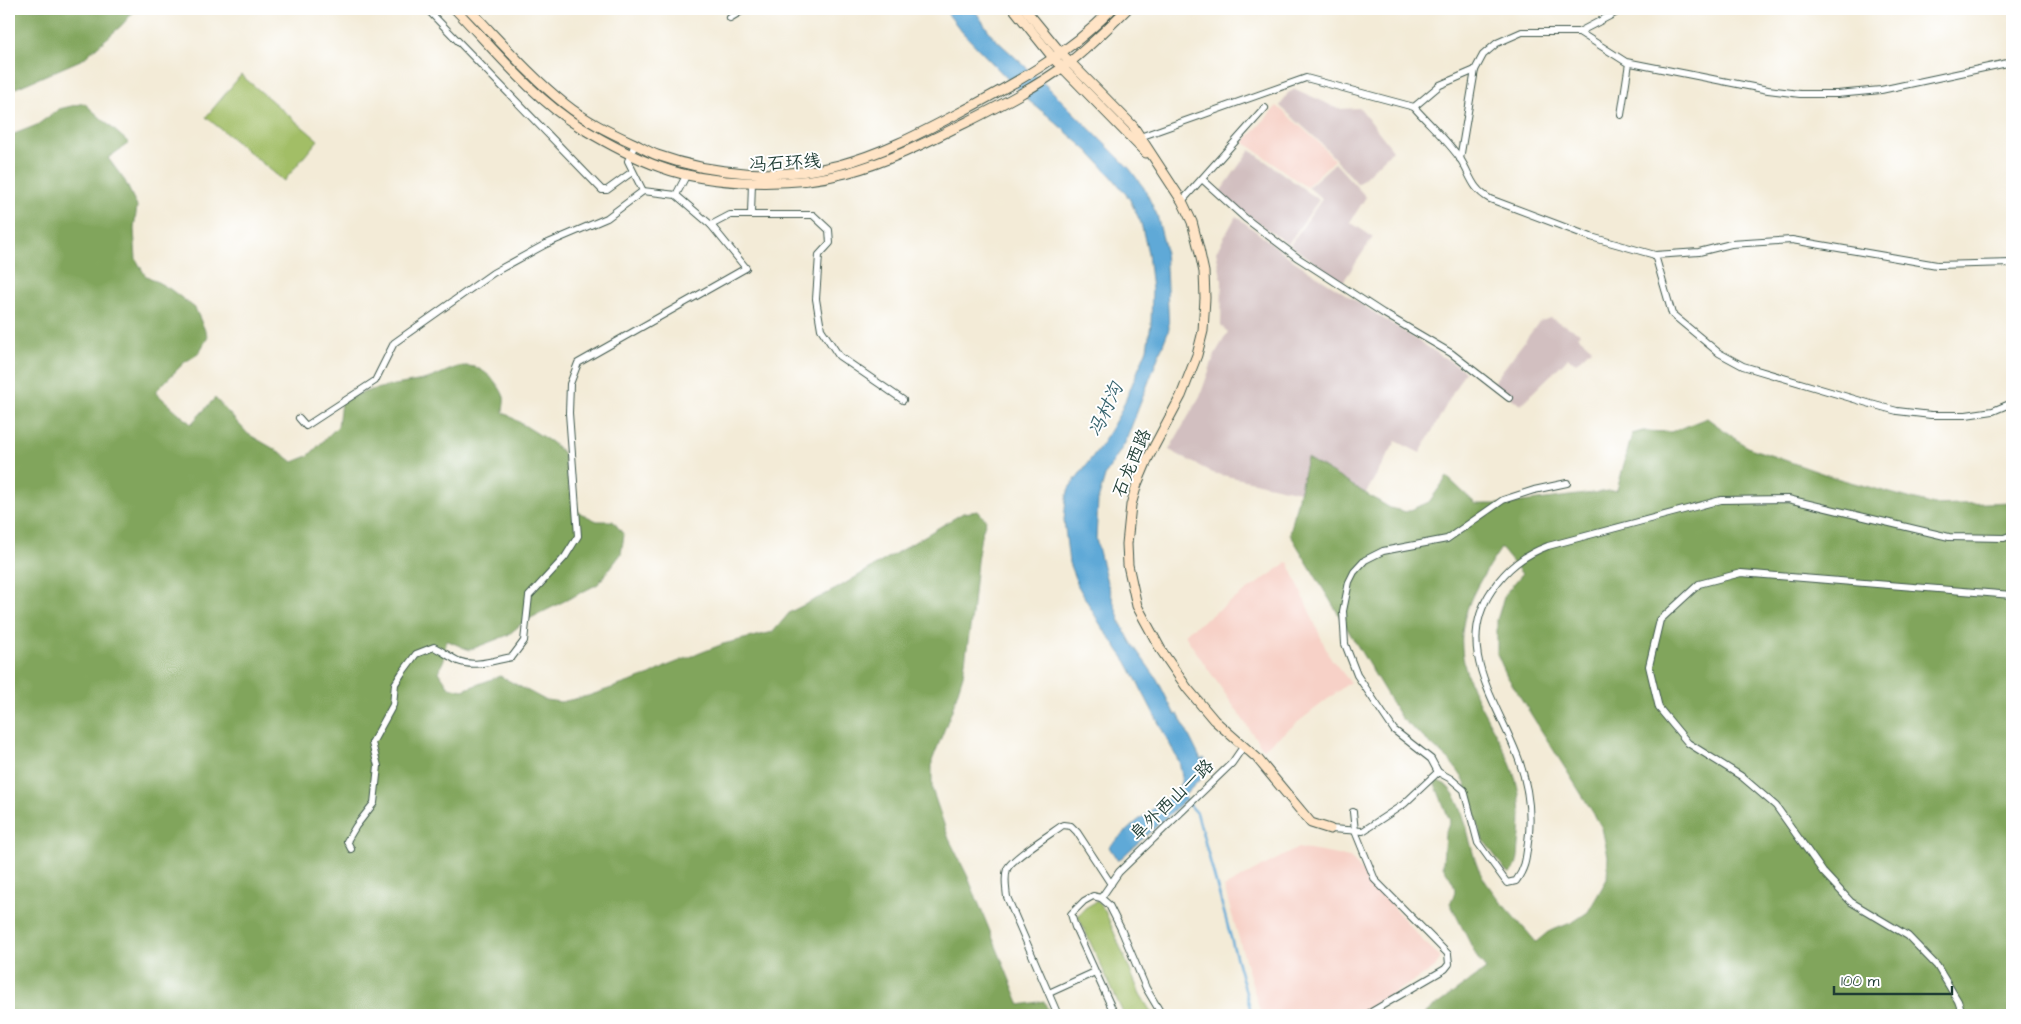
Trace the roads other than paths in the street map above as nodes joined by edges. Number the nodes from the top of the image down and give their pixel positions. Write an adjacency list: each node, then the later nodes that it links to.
1 (427, 9): 25 (street)
2 (455, 9): 22 (main road, 冯石环线)
3 (469, 9): 21 (main road, 冯石环线)
4 (745, 9): 10 (street)
5 (1014, 9): 12 (main road, 石龙西路)
6 (1025, 9): 12 (main road, 石龙西路)
7 (1112, 9): 12 (main road, 冯石环线)
8 (1127, 9): 15 (main road, 冯石环线)
9 (1624, 9): 11 (street)
10 (730, 18)
11 (1579, 32): 14 (street); 16 (street)
12 (1058, 56): 15 (main road, 石龙西路); 21 (main road, 冯石环线)
13 (2012, 62): 14 (street)
14 (1629, 63): 19 (street)
15 (1066, 64): 20 (main road, 石龙西路); 24 (main road, 石龙西路); 28 (main road, 冯石环线)
16 (1475, 70): 18 (street); 23 (street)
17 (1264, 108): 27 (street)
18 (1414, 108): 20 (street); 23 (street)
19 (1621, 115)
20 (1140, 137): 24 (main road, 石龙西路)
21 (634, 144): 22 (street)
22 (630, 154): 25 (street); 26 (main road, 冯石环线)
23 (1460, 159): 34 (street)
24 (1162, 169): 31 (main road, 石龙西路)
25 (632, 172): 29 (street)
26 (687, 174): 28 (main road, 冯石环线); 30 (street)
27 (1202, 179): 31 (street); 36 (street)
28 (752, 182): 32 (street)
29 (643, 192): 30 (street); 39 (street)
30 (676, 195): 33 (street)
31 (1182, 201): 43 (main road, 石龙西路)
32 (751, 214): 33 (street); 37 (street)
33 (712, 225): 48 (street)
34 (1655, 255): 35 (street); 38 (street)
35 (2012, 263)
36 (1509, 398)
37 (904, 400)
38 (2012, 403)
39 (299, 418)
40 (1567, 483): 44 (street)
41 (2012, 535): 44 (street)
42 (2012, 595): 57 (street)
43 (1244, 747): 46 (main road, 石龙西路); 49 (street, 阜外西山一路)
44 (1438, 772): 47 (street)
45 (1353, 812): 47 (street)
46 (1330, 829): 47 (street)
47 (1355, 831): 56 (street)
48 (351, 849)
49 (1111, 884): 50 (street, 阜外西山一路); 52 (street)
50 (1101, 898): 51 (street); 55 (street)
51 (1095, 972): 52 (street); 54 (street)
52 (1049, 993): 53 (street)
53 (1058, 1015)
54 (1115, 1015)
55 (1162, 1015)
56 (1366, 1015)
57 (1963, 1015)

